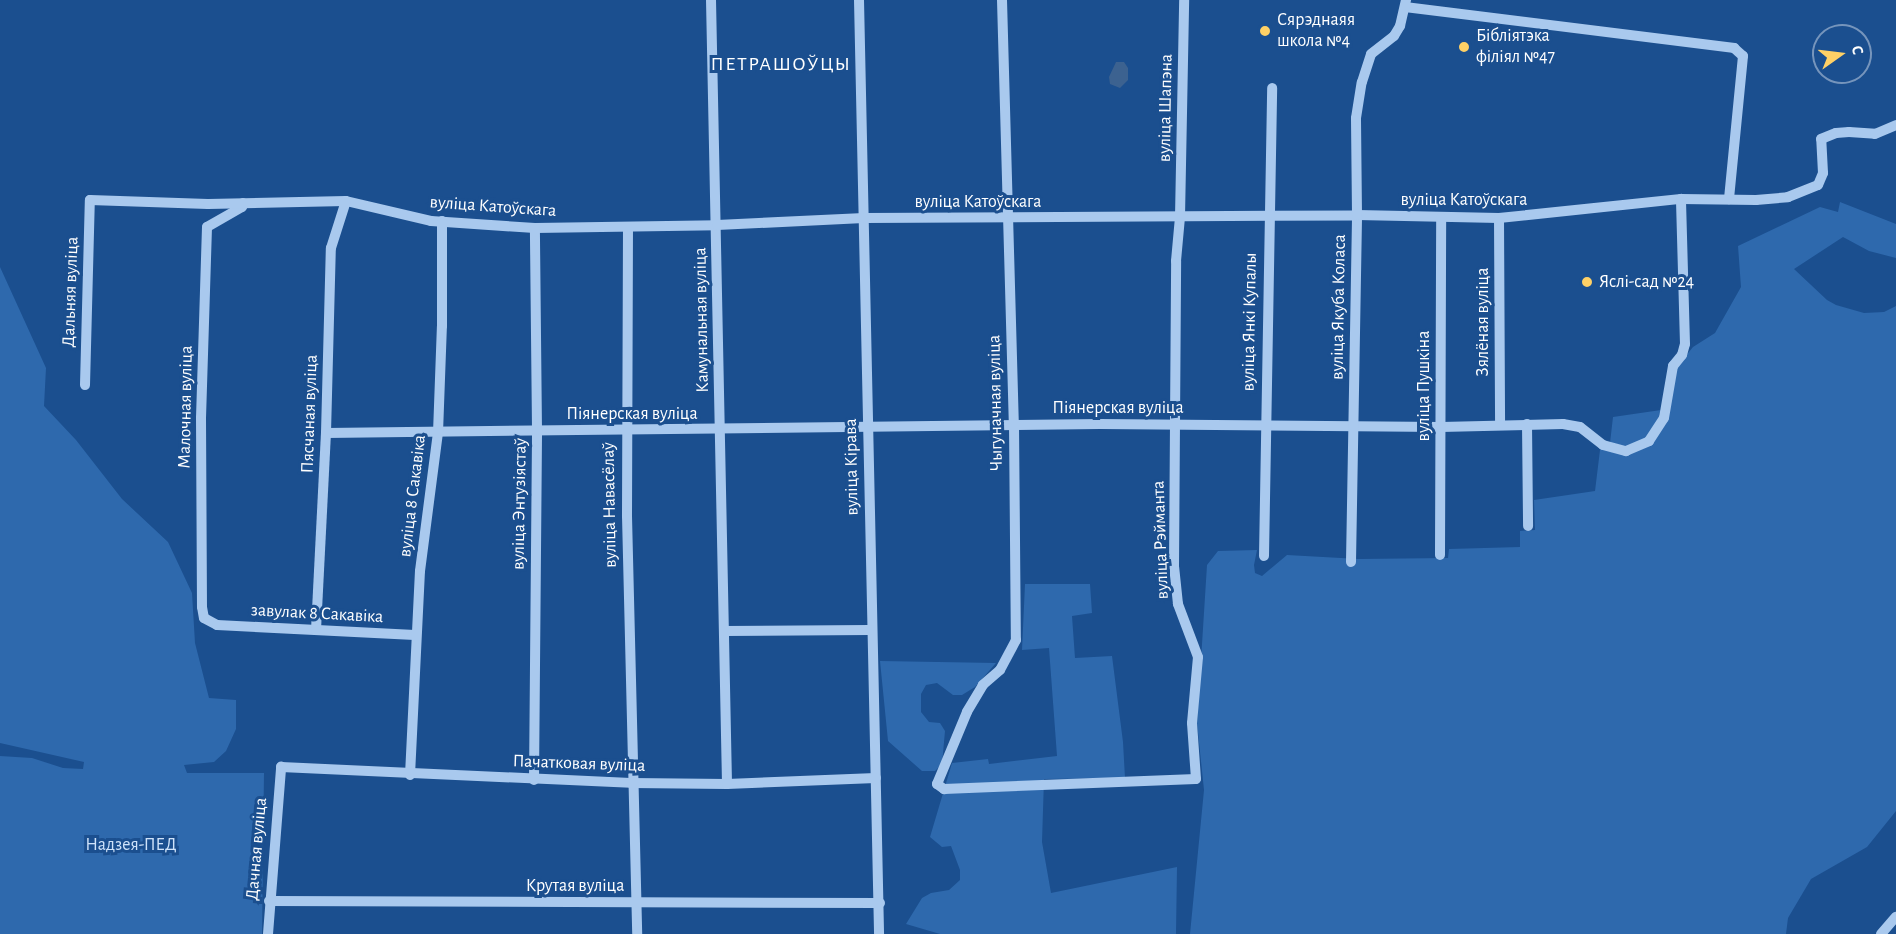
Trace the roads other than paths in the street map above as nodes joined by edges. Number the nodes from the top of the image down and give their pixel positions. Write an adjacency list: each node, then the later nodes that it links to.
1 (711, 0): 21 (street, Камунальная вуліца)
2 (859, 0): 16 (street, вуліца Кірава)
3 (1002, 0): 19 (street, Чыгуначная вуліца)
4 (1184, 0): 14 (street, вуліца Шапэна)
5 (1406, 4): 9 (street); 13 (street, вуліца Якуба Коласа)
6 (1272, 88): 15 (street, вуліца Янкі Купалы)
7 (1896, 125): 9 (street, вуліца Катоўскага)
8 (1681, 199): 9 (street, вуліца Катоўскага); 18 (street, вуліца Катоўскага); 28 (street, Піянерская вуліца)
9 (1729, 199)
10 (90, 200): 12 (street, вуліца Катоўскага); 24 (street, Дальняя вуліца)
11 (346, 201): 12 (street, вуліца Катоўскага); 20 (street, вуліца Катоўскага); 36 (street, Пясчаная вуліца)
12 (243, 203): 42 (street, Малочная вуліца)
13 (1358, 215): 15 (street, вуліца Катоўскага); 17 (street, вуліца Катоўскага); 27 (street, вуліца Якуба Коласа)
14 (1180, 217): 15 (street, вуліца Катоўскага); 19 (street, вуліца Катоўскага); 25 (street, вуліца Рэйманта)
15 (1268, 217): 26 (street, вуліца Янкі Купалы)
16 (864, 218): 19 (street, вуліца Катоўскага); 21 (street, вуліца Катоўскага); 31 (street, вуліца Кірава)
17 (1441, 218): 18 (street, вуліца Катоўскага); 32 (street, вуліца Пушкіна)
18 (1499, 218): 30 (street, Зялёная вуліца)
19 (1008, 219): 29 (street, Чыгуначная вуліца)
20 (442, 221): 23 (street, вуліца Катоўскага); 37 (street, вуліца 8 Сакавіка)
21 (717, 225): 22 (street, вуліца Катоўскага); 34 (street, Камунальная вуліца)
22 (628, 227): 23 (street, вуліца Катоўскага); 35 (street, вуліца Навасёлаў)
23 (535, 228): 33 (street, вуліца Энтузіястаў)
24 (85, 385)
25 (1176, 424): 26 (street, Піянерская вуліца); 29 (street, Піянерская вуліца); 53 (street, вуліца Рэйманта)
26 (1264, 424): 27 (street, Піянерская вуліца); 40 (street, вуліца Янкі Купалы)
27 (1353, 424): 32 (street, Піянерская вуліца); 41 (street, вуліца Якуба Коласа)
28 (1527, 424): 30 (street, Піянерская вуліца); 38 (street)
29 (1014, 425): 31 (street, Піянерская вуліца); 53 (street, Чыгуначная вуліца)
30 (1500, 425): 32 (street, Піянерская вуліца)
31 (868, 426): 34 (street, Піянерская вуліца); 44 (street, вуліца Кірава)
32 (1441, 427): 39 (street, вуліца Пушкіна)
33 (537, 430): 35 (street, Піянерская вуліца); 37 (street, Піянерская вуліца); 50 (street, вуліца Энтузіястаў)
34 (720, 430): 35 (street, Піянерская вуліца); 45 (street, Камунальная вуліца)
35 (626, 431): 51 (street, вуліца Навасёлаў)
36 (326, 433): 37 (street, Піянерская вуліца); 43 (street, Пясчаная вуліца)
37 (438, 433): 46 (street, вуліца 8 Сакавіка)
38 (1528, 526)
39 (1440, 555)
40 (1264, 556)
41 (1351, 562)
42 (217, 625): 43 (street, завулак 8 Сакавіка)
43 (316, 630): 46 (street, завулак 8 Сакавіка)
44 (870, 630): 45 (street); 49 (street, вуліца Кірава)
45 (724, 631): 52 (street, Камунальная вуліца)
46 (415, 635): 48 (street, вуліца 8 Сакавіка)
47 (281, 767): 48 (street, Пачатковая вуліца); 54 (street, Дачная вуліца)
48 (410, 775): 50 (street, Пачатковая вуліца)
49 (876, 778): 52 (street, Пачатковая вуліца); 56 (street, вуліца Кірава)
50 (534, 780): 51 (street, Пачатковая вуліца)
51 (631, 783): 52 (street, Пачатковая вуліца); 55 (street, вуліца Навасёлаў)
52 (727, 784)
53 (937, 784)
54 (269, 901): 55 (street, Крутая вуліца); 58 (street, Дачная вуліца)
55 (637, 902): 56 (street, Крутая вуліца); 59 (street, вуліца Навасёлаў)
56 (880, 903): 60 (street, вуліца Кірава)
57 (1896, 917): 61 (street)
58 (268, 934)
59 (637, 934)
60 (879, 934)
61 (1881, 934)

